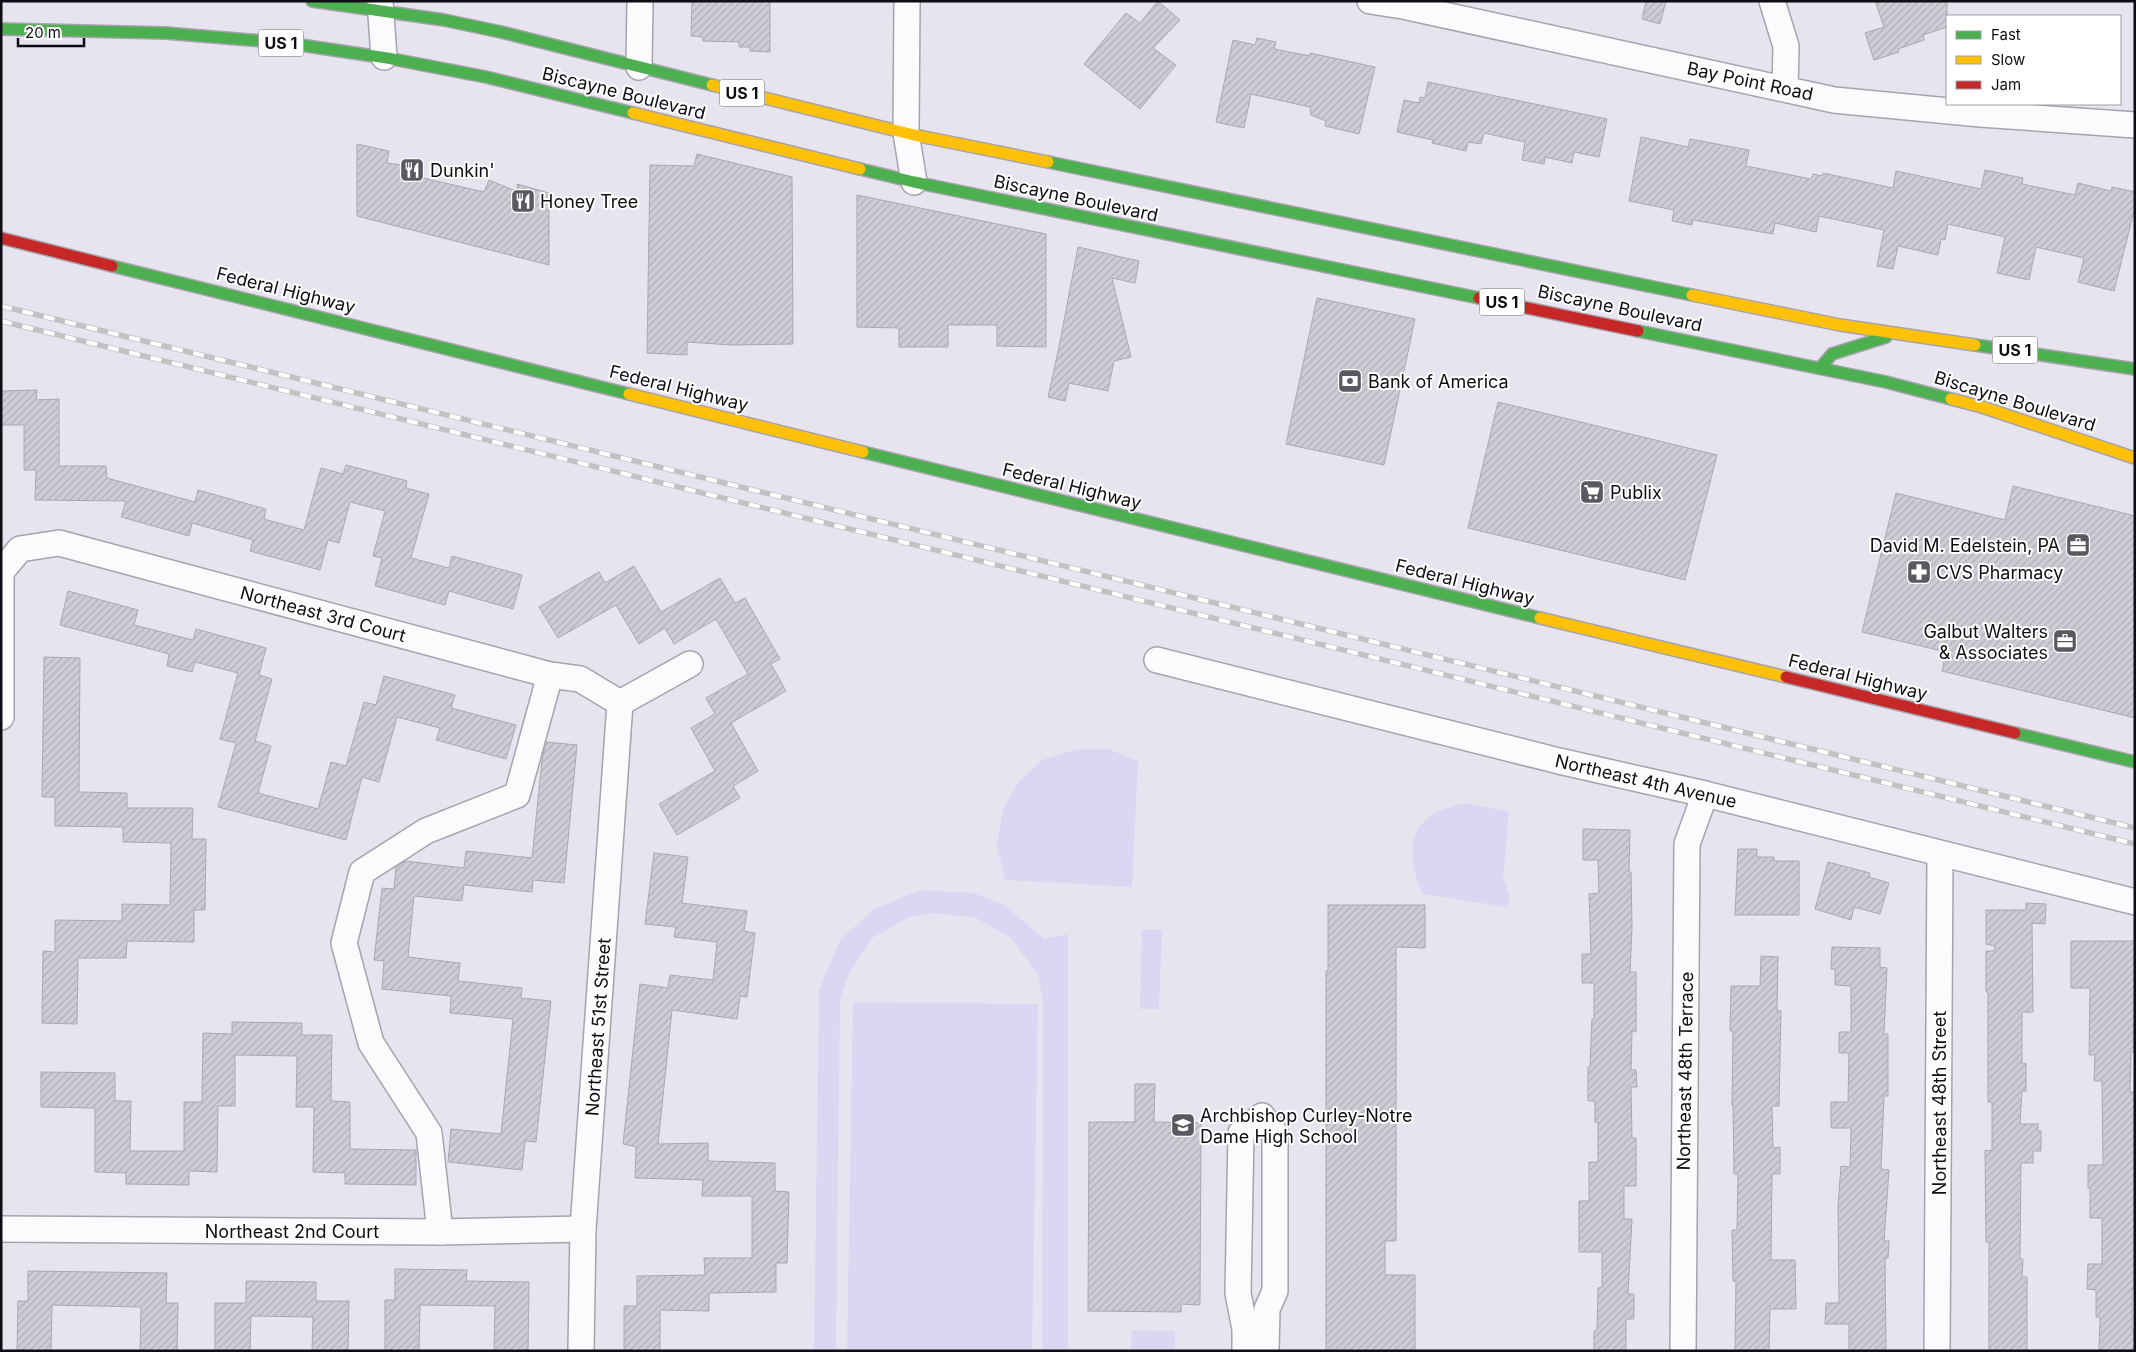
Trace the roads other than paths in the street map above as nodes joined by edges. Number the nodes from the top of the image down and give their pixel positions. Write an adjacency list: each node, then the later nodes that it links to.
1 (312, 1): 7 (main road, Biscayne Boulevard / US 1)
2 (640, 1): 10 (street)
3 (907, 1): 13 (street)
4 (916, 1): 13 (street)
5 (1370, 1): 11 (street, Bay Point Road)
6 (1772, 1): 11 (street)
7 (380, 6): 9 (street); 10 (main road, Biscayne Boulevard / US 1)
8 (1, 30): 9 (main road, Biscayne Boulevard / US 1)
9 (384, 56): 14 (main road, Biscayne Boulevard / US 1)
10 (639, 67): 13 (main road, Biscayne Boulevard / US 1)
11 (1785, 88): 12 (street, Bay Point Road)
12 (2135, 125)
13 (910, 134): 14 (street); 16 (main road, Biscayne Boulevard / US 1)
14 (914, 182): 17 (main road, Biscayne Boulevard / US 1)
15 (1, 238): 25 (main road, Federal Highway)
16 (1895, 335): 17 (main road); 18 (main road, Biscayne Boulevard / US 1)
17 (1820, 367): 19 (main road, Biscayne Boulevard / US 1)
18 (2135, 368)
19 (2135, 458)
20 (1157, 660): 26 (street, Northeast 4th Avenue)
21 (690, 664): 23 (street)
22 (550, 675): 23 (street, Northeast 3rd Court); 24 (street, Northeast 3rd Court); 31 (street)
23 (620, 703): 30 (street, Northeast 51st Street)
24 (1, 718)
25 (2135, 762)
26 (1705, 794): 27 (street, Northeast 4th Avenue); 35 (street, Northeast 48th Terrace)
27 (1940, 854): 28 (street, Northeast 4th Avenue); 36 (street, Northeast 48th Street)
28 (2135, 902)
29 (1, 1229): 31 (street, Northeast 2nd Court)
30 (584, 1229): 31 (street, Northeast 2nd Court); 32 (street, Northeast 51st Street)
31 (440, 1232)
32 (581, 1351)
33 (1245, 1351): 34 (street)
34 (1266, 1351)
35 (1683, 1351)
36 (1937, 1351)

